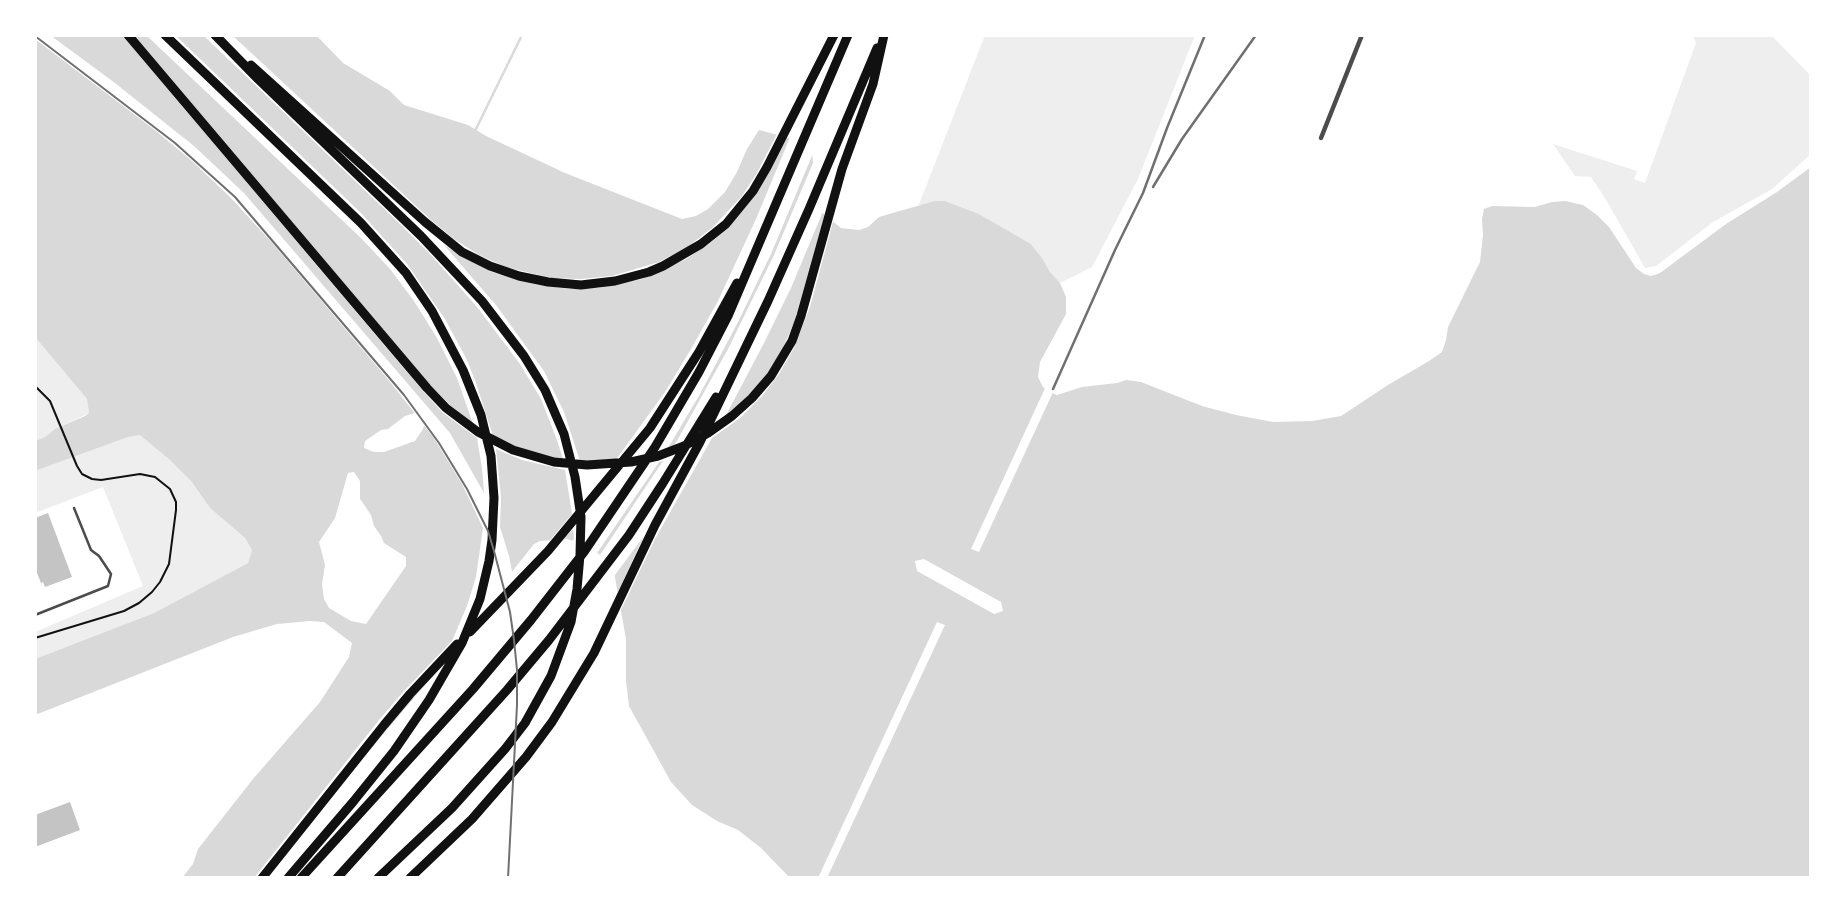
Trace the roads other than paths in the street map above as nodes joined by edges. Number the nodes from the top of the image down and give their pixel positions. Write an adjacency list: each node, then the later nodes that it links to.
1 (128, 35): 5 (highway)
2 (165, 35): 14 (highway)
3 (834, 35): 7 (highway)
4 (848, 35): 9 (highway)
5 (883, 35): 10 (highway)
6 (1362, 35): 8 (street)
7 (218, 38): 17 (highway)
8 (1321, 138)
9 (763, 236): 13 (highway); 15 (highway)
10 (742, 354): 16 (highway); 18 (highway)
11 (74, 508): 12 (lane)
12 (35, 615)
13 (262, 878)
14 (288, 878)
15 (301, 878)
16 (337, 878)
17 (378, 878)
18 (410, 878)

